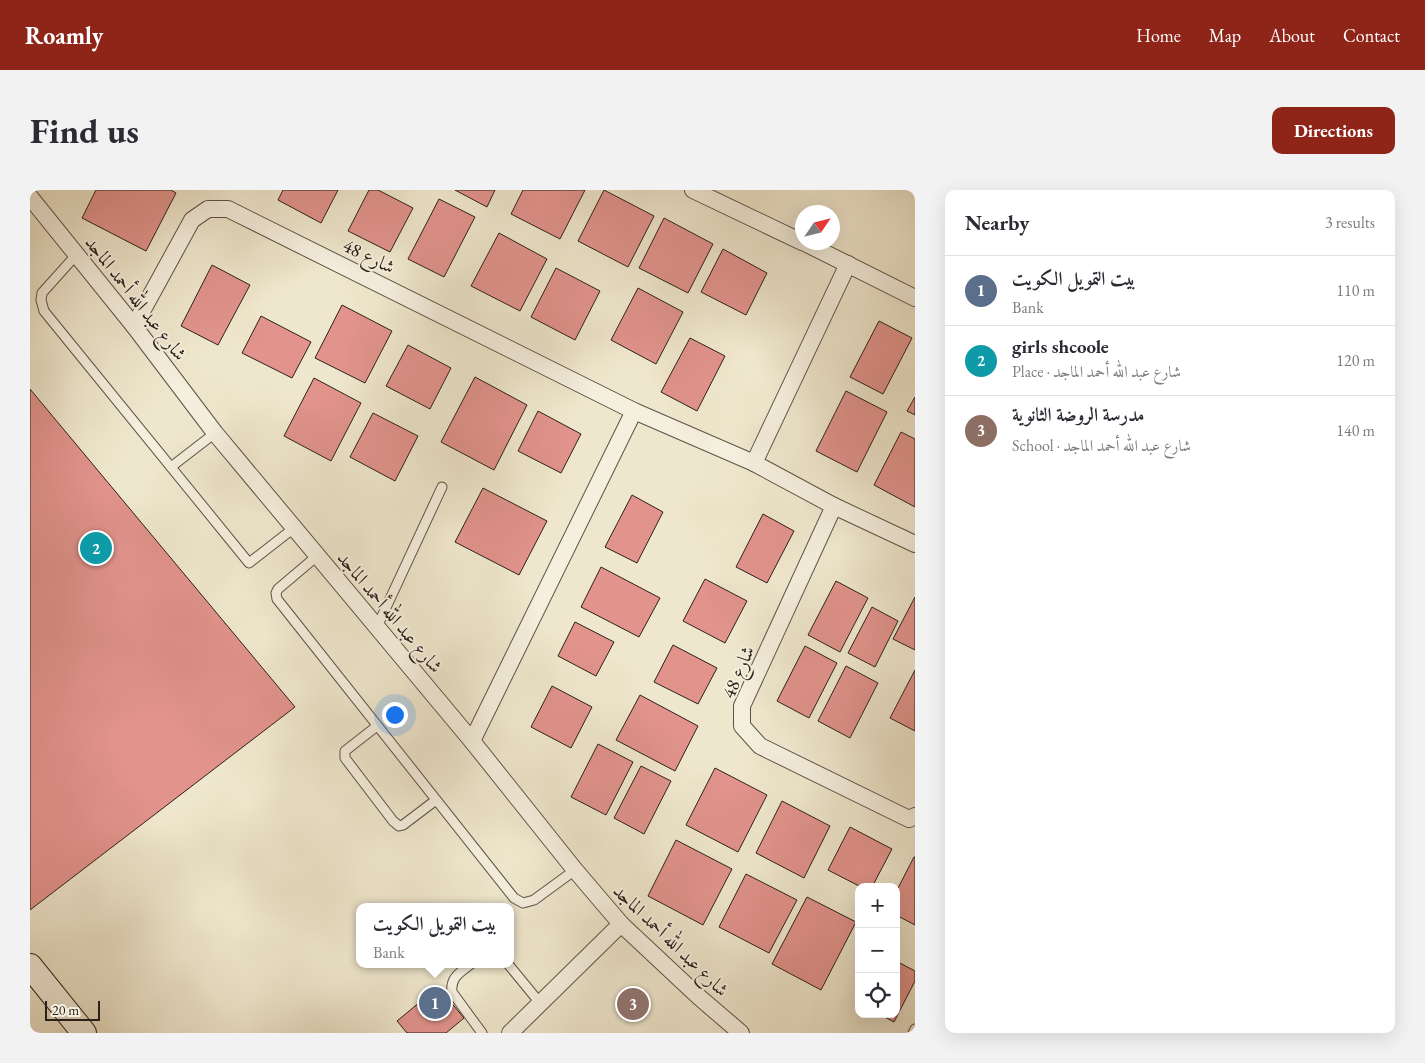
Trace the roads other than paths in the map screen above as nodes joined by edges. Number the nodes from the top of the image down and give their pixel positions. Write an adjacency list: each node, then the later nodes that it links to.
1 (693, 190): 3 (street)
2 (30, 197): 5 (street, شارع عبد الله أحمد الماجد)
3 (795, 238)
4 (819, 250): 6 (street)
5 (76, 254): 8 (street, شارع عبد الله أحمد الماجد); 12 (lane)
6 (848, 264): 7 (street); 11 (street)
7 (915, 298)
8 (134, 326): 9 (street, شارع 48); 10 (street, شارع عبد الله أحمد الماجد)
9 (634, 411): 11 (street, شارع 48); 20 (street)
10 (215, 433): 12 (lane); 15 (street, شارع عبد الله أحمد الماجد)
11 (754, 463): 14 (street, شارع 48)
12 (171, 467): 15 (lane)
13 (442, 487): 18 (lane)
14 (834, 506): 16 (street, شارع 48); 22 (street, شارع 48)
15 (294, 528): 17 (street, شارع عبد الله أحمد الماجد)
16 (915, 544)
17 (317, 556): 18 (street, شارع عبد الله أحمد الماجد); 19 (lane)
18 (377, 627): 20 (street, شارع عبد الله أحمد الماجد)
19 (377, 726): 21 (lane); 21 (lane)
20 (472, 741): 23 (street, شارع عبد الله أحمد الماجد)
21 (436, 800): 23 (lane)
22 (913, 819)
23 (575, 870): 24 (street, شارع عبد الله أحمد الماجد)
24 (621, 924): 28 (street); 33 (street, شارع عبد الله أحمد الماجد)
25 (30, 966): 30 (main road)
26 (466, 968): 31 (lane)
27 (511, 968): 28 (lane)
28 (540, 1004): 32 (street)
29 (915, 1029): 34 (lane)
30 (84, 1033)
31 (482, 1033)
32 (510, 1033)
33 (741, 1033)
34 (913, 1033)

